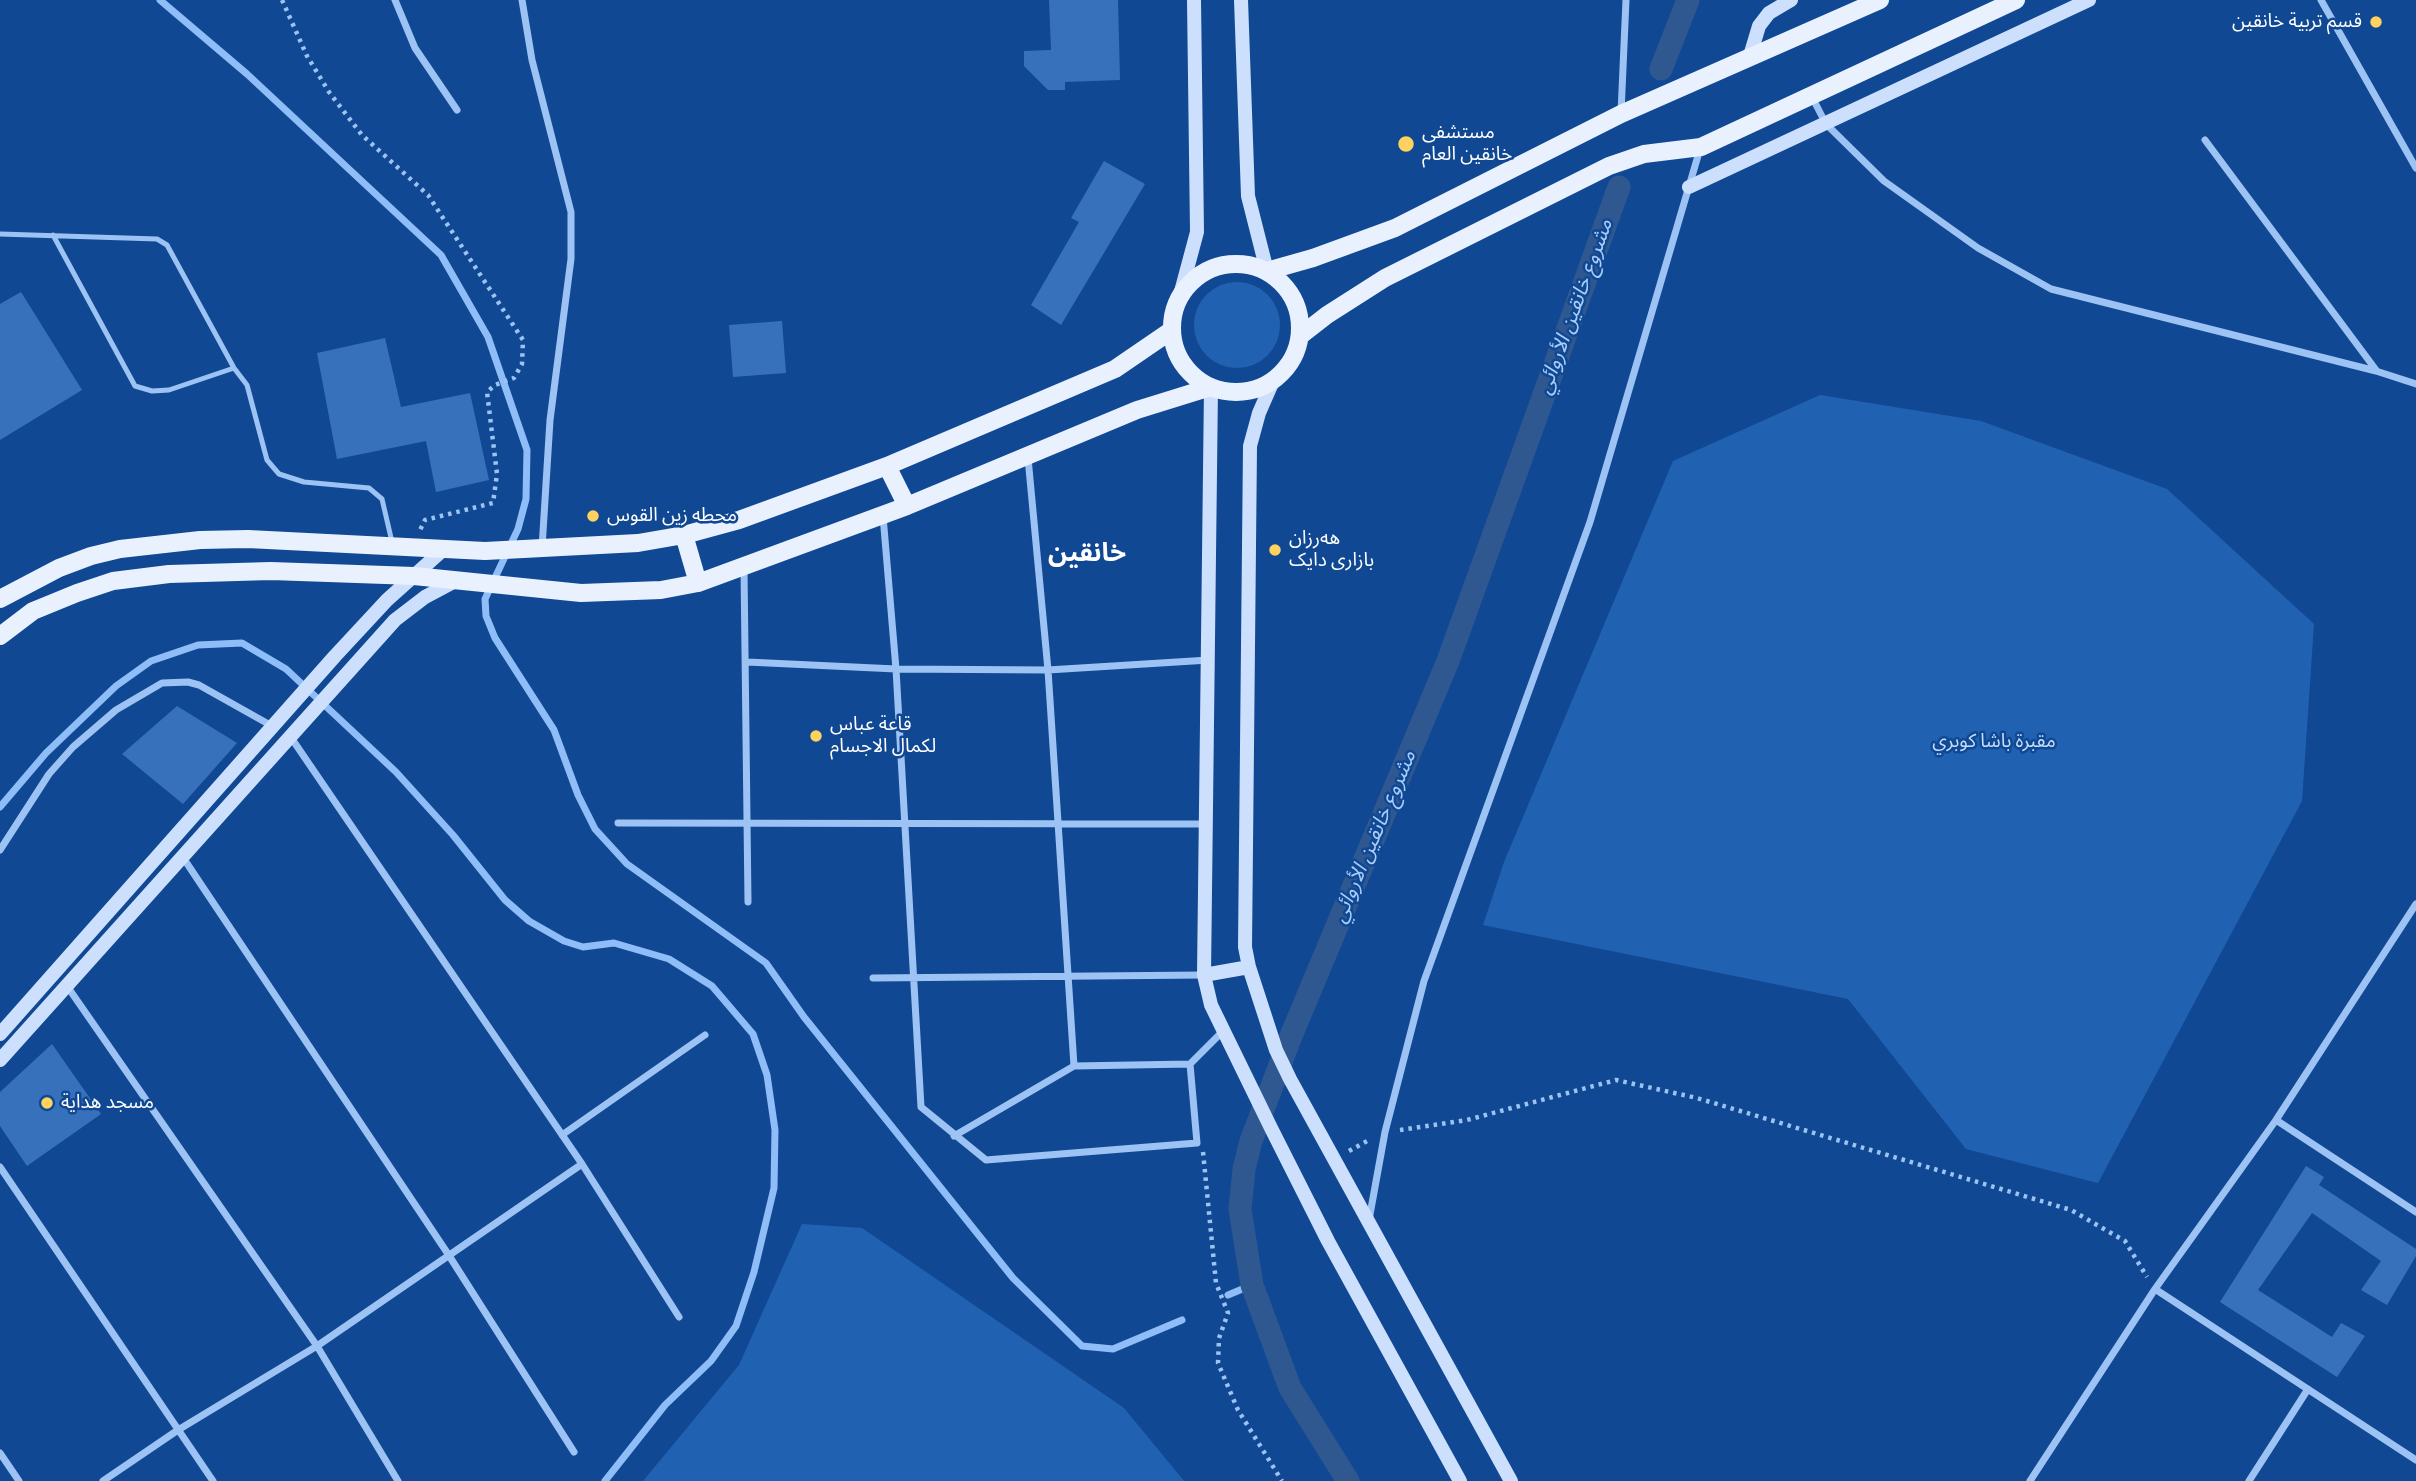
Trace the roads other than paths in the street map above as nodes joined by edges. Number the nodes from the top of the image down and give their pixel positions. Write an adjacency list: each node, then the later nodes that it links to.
1 (395, 0): 14 (street)
2 (522, 0): 39 (street)
3 (1194, 0): 24 (main road)
4 (1241, 0): 23 (main road)
5 (1626, 0): 15 (street)
6 (1791, 0): 11 (main road)
7 (1880, 0): 12 (main road)
8 (2016, 0): 13 (main road)
9 (2089, 0): 16 (main road)
10 (2321, 0): 19 (street)
11 (1769, 7): 12 (main road)
12 (1750, 56): 15 (main road)
13 (1811, 93): 16 (street); 18 (main road)
14 (457, 110)
15 (1621, 114): 23 (main road)
16 (1826, 124): 20 (main road); 28 (street)
17 (2205, 140): 28 (street)
18 (1701, 147): 20 (street); 26 (main road)
19 (2416, 168)
20 (1689, 187): 79 (street)
21 (0, 234): 22 (lane)
22 (53, 235): 27 (lane); 27 (lane)
23 (1267, 271): 24 (main road); 26 (main road)
24 (1179, 299): 25 (main road)
25 (1172, 330): 31 (main road); 33 (main road)
26 (1300, 336): 29 (main road)
27 (234, 368): 37 (lane)
28 (2376, 371): 30 (street)
29 (1273, 381): 31 (main road); 61 (main road)
30 (2416, 384)
31 (1211, 387): 32 (main road); 46 (main road)
32 (1027, 454): 34 (main road); 49 (street)
33 (887, 466): 34 (main road); 36 (main road)
34 (907, 506): 35 (main road)
35 (883, 516): 40 (main road); 48 (street)
36 (684, 535): 39 (main road); 43 (main road)
37 (393, 545): 38 (main road); 44 (main road)
38 (445, 548): 39 (main road); 41 (main road)
39 (542, 549)
40 (744, 569): 43 (main road); 47 (street)
41 (414, 576): 42 (main road); 45 (main road); 50 (main road)
42 (464, 580): 43 (main road); 51 (main road)
43 (698, 583)
44 (0, 599)
45 (0, 636)
46 (1210, 660): 49 (street); 56 (main road)
47 (747, 662): 48 (street); 53 (street)
48 (896, 669): 49 (street); 54 (street)
49 (1048, 670): 55 (street)
50 (278, 721): 57 (street); 68 (main road)
51 (294, 731): 58 (main road); 74 (street)
52 (618, 822): 53 (street)
53 (749, 823): 54 (street); 59 (street)
54 (904, 823): 55 (street); 65 (street)
55 (1059, 824): 56 (street); 62 (street)
56 (1207, 824): 63 (main road)
57 (0, 850)
58 (182, 856): 66 (main road); 80 (street)
59 (748, 902)
60 (2416, 904): 73 (street)
61 (1249, 967): 63 (main road); 79 (main road)
62 (1069, 975): 63 (street); 65 (street); 72 (street)
63 (1204, 975): 67 (main road)
64 (873, 978): 65 (street)
65 (912, 979): 75 (street)
66 (67, 985): 70 (main road); 83 (street)
67 (1223, 1030): 71 (street); 93 (main road)
68 (0, 1034)
69 (705, 1035): 74 (street)
70 (0, 1060)
71 (1190, 1064): 72 (street); 75 (street)
72 (1074, 1066): 75 (street)
73 (2276, 1120): 78 (street); 81 (street)
74 (562, 1135): 76 (street)
75 (954, 1136)
76 (582, 1164): 80 (street); 82 (street)
77 (0, 1167): 85 (street)
78 (2416, 1212)
79 (1368, 1224): 94 (main road)
80 (448, 1254): 83 (street); 86 (street)
81 (2155, 1289): 84 (street); 95 (street)
82 (679, 1317)
83 (317, 1346): 85 (street); 92 (street)
84 (2308, 1389): 88 (street); 96 (street)
85 (178, 1430): 90 (street); 91 (street)
86 (574, 1452)
87 (0, 1453): 89 (street)
88 (2416, 1460)
89 (19, 1481)
90 (103, 1481)
91 (213, 1481)
92 (398, 1481)
93 (1460, 1481)
94 (1511, 1481)
95 (2030, 1481)
96 (2249, 1481)

